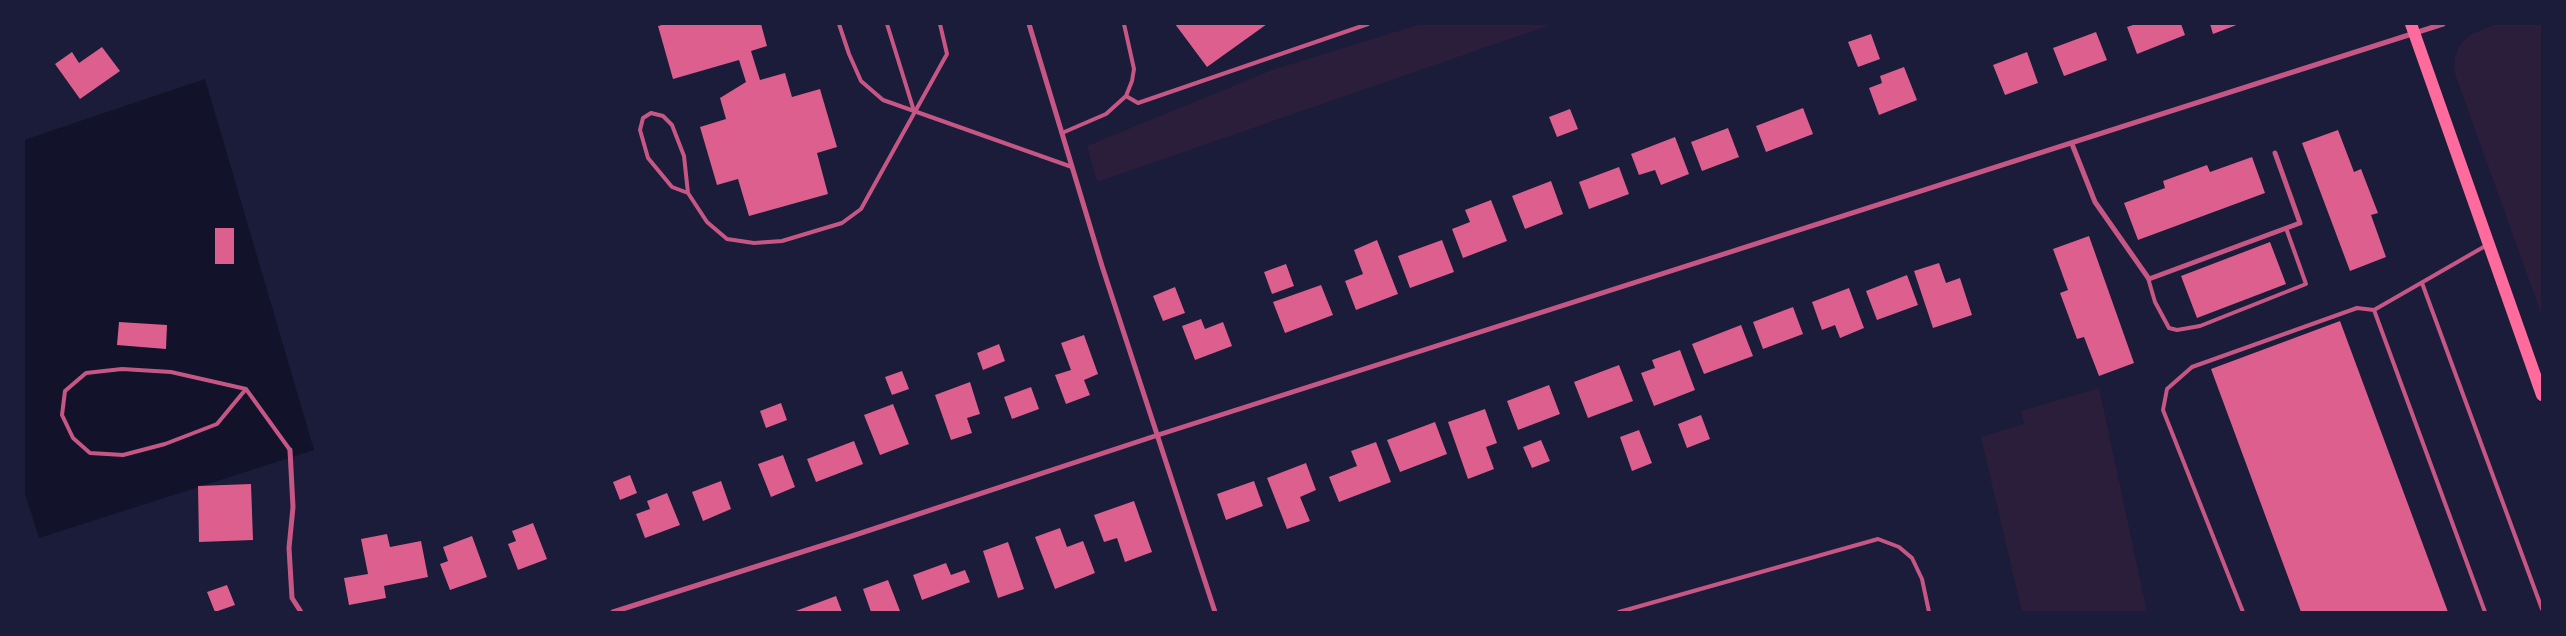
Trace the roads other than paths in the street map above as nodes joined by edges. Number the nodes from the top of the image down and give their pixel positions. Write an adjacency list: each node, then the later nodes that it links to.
1 (839, 24): 10 (lane)
2 (886, 24): 10 (lane)
3 (940, 24): 10 (lane)
4 (1029, 24): 11 (street)
5 (1124, 24): 9 (lane)
6 (1368, 24): 9 (lane)
7 (2442, 24): 8 (street)
8 (2412, 28): 12 (street); 17 (main road)
9 (1126, 96): 11 (lane)
10 (914, 112): 14 (lane); 15 (lane)
11 (1062, 133): 14 (street)
12 (2072, 144): 18 (street); 24 (street)
13 (2275, 154): 16 (street)
14 (1072, 167): 24 (street)
15 (688, 193): 15 (lane)
16 (2286, 228): 18 (street); 18 (lane)
17 (2489, 244): 19 (lane); 21 (main road)
18 (2148, 277)
19 (2422, 283): 20 (lane); 26 (lane)
20 (2374, 310): 32 (lane); 33 (lane)
21 (2538, 371): 23 (main road)
22 (246, 389): 22 (lane); 25 (lane)
23 (2542, 395)
24 (1158, 435): 28 (street); 29 (street)
25 (290, 450): 27 (street)
26 (2542, 609)
27 (301, 612)
28 (613, 612)
29 (1215, 612)
30 (1619, 612): 31 (lane)
31 (1930, 612)
32 (2243, 612)
33 (2485, 612)

